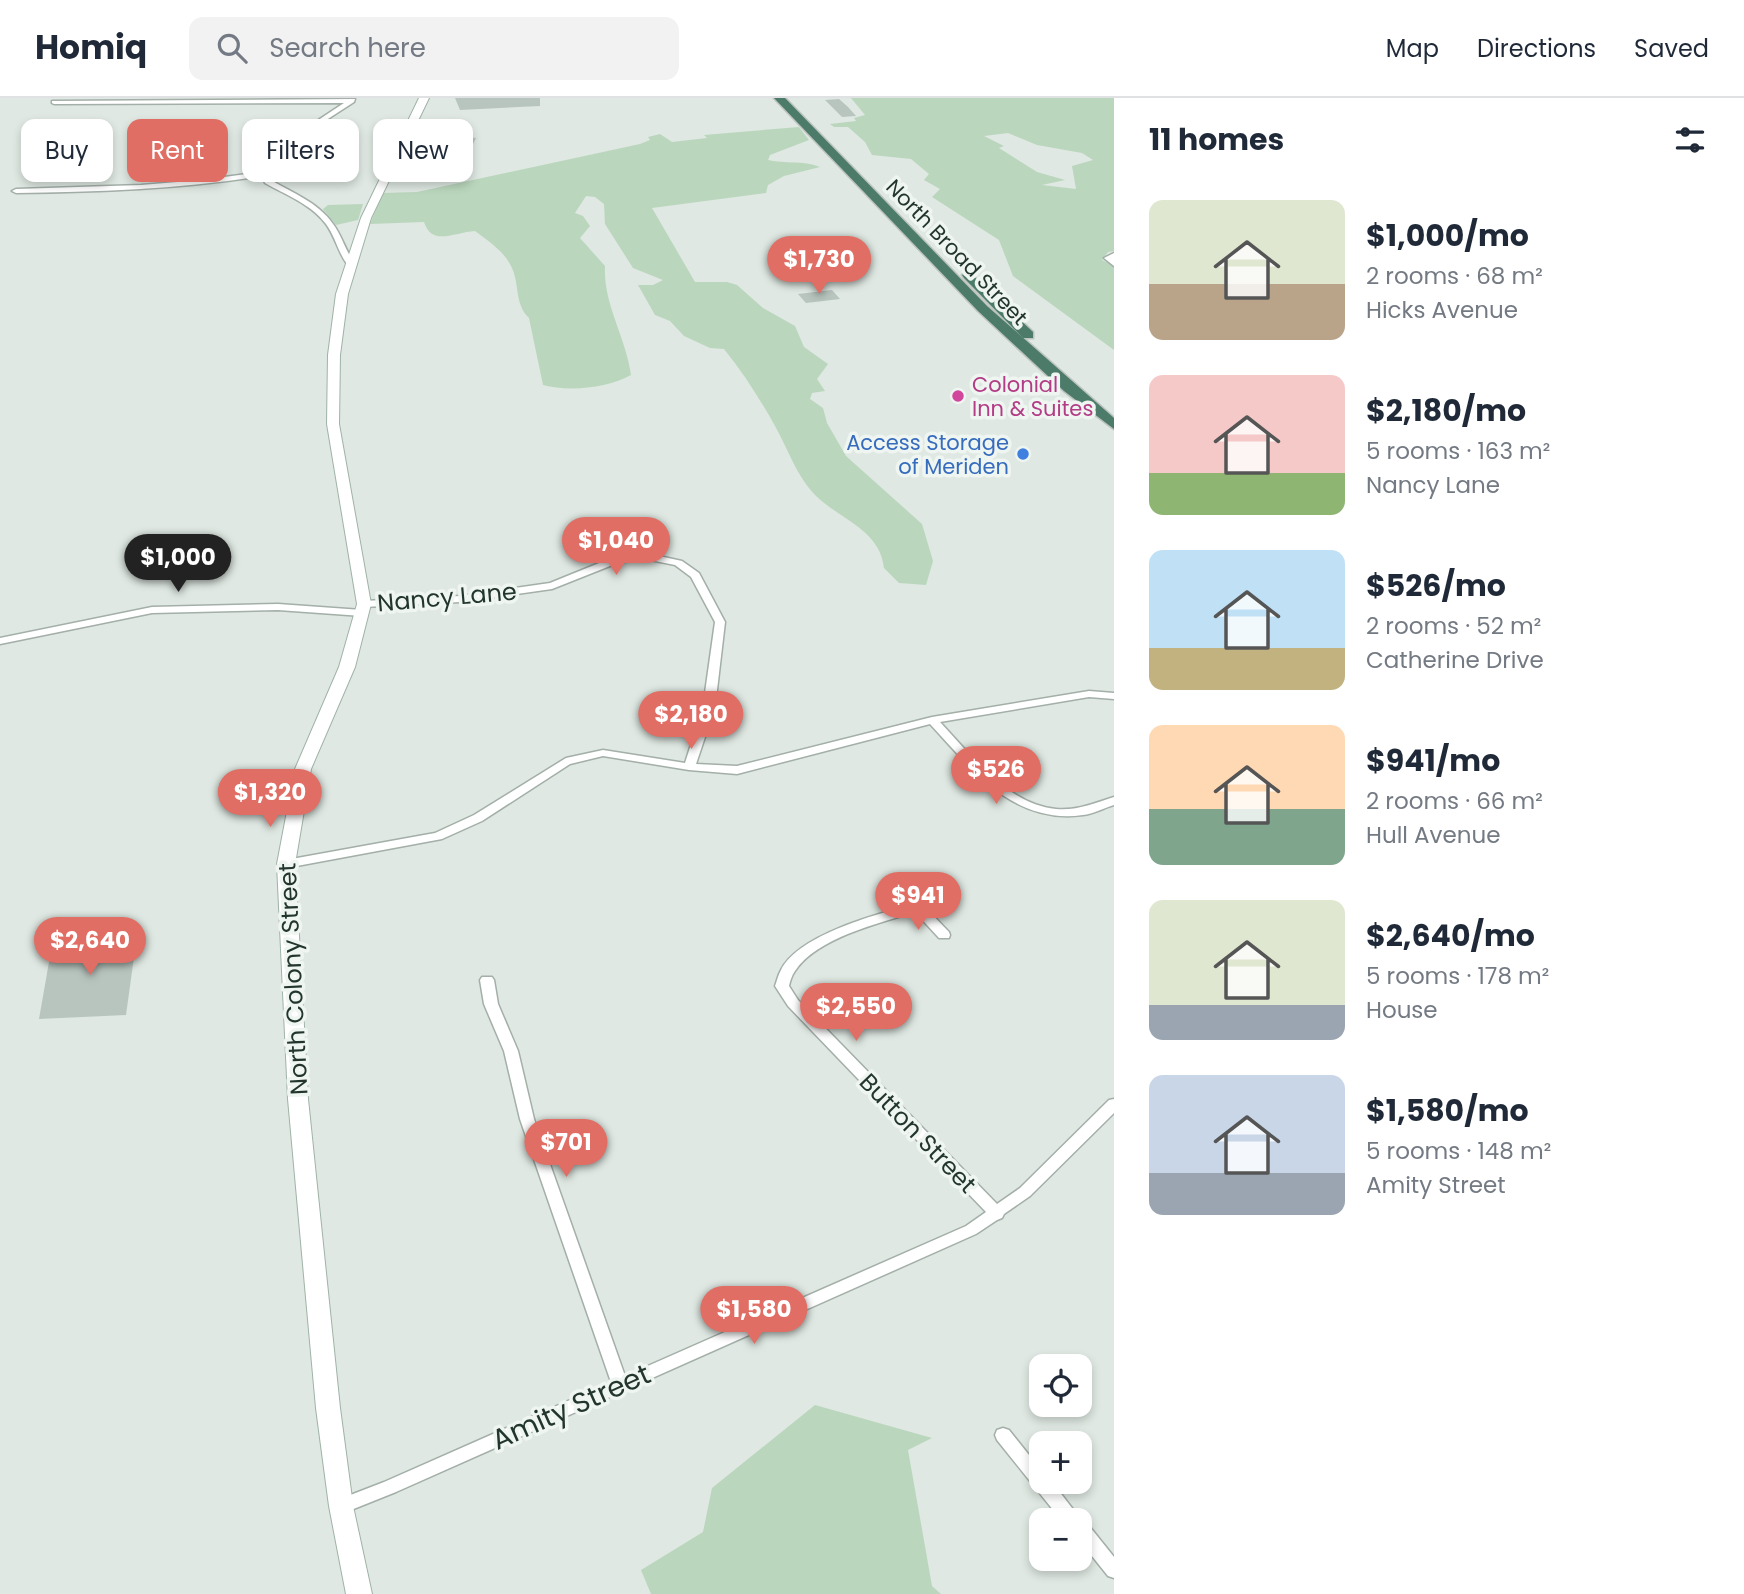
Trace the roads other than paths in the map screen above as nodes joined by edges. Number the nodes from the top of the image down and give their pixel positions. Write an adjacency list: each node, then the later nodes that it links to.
1 (424, 98): 14 (main road, North Colony Street)
2 (779, 98): 18 (highway, North Broad Street)
3 (794, 98): 12 (highway, North Broad Street)
4 (150, 99): 5 (street); 7 (street)
5 (296, 99): 6 (street)
6 (354, 99): 8 (street)
7 (54, 102)
8 (324, 119)
9 (242, 178): 11 (street)
10 (271, 182): 14 (street)
11 (16, 191)
12 (906, 212)
13 (1114, 255): 16 (street)
14 (350, 262): 21 (main road, North Colony Street)
15 (957, 264): 17 (highway, North Broad Street)
16 (1114, 264)
17 (979, 287): 18 (highway); 19 (highway, North Broad Street)
18 (962, 289): 20 (highway, North Broad Street)
19 (1114, 409)
20 (1114, 425)
21 (363, 608): 22 (street, Nancy Lane); 25 (street, Nancy Lane); 27 (main road, North Colony Street)
22 (0, 641)
23 (1114, 696): 24 (street)
24 (932, 720): 25 (street); 26 (street)
25 (689, 767): 27 (street)
26 (1114, 801)
27 (286, 864): 36 (main road, North Colony Street)
28 (944, 935): 31 (street, Button Street)
29 (487, 980): 32 (street)
30 (1114, 1104): 31 (street, Amity Street)
31 (997, 1214): 32 (street, Amity Street)
32 (620, 1384): 36 (street, Amity Street)
33 (1003, 1435): 34 (street)
34 (1029, 1466)
35 (1052, 1494): 37 (street)
36 (341, 1506): 40 (main road, North Colony Street)
37 (1063, 1508)
38 (1092, 1543): 39 (street)
39 (1114, 1570)
40 (359, 1594)

